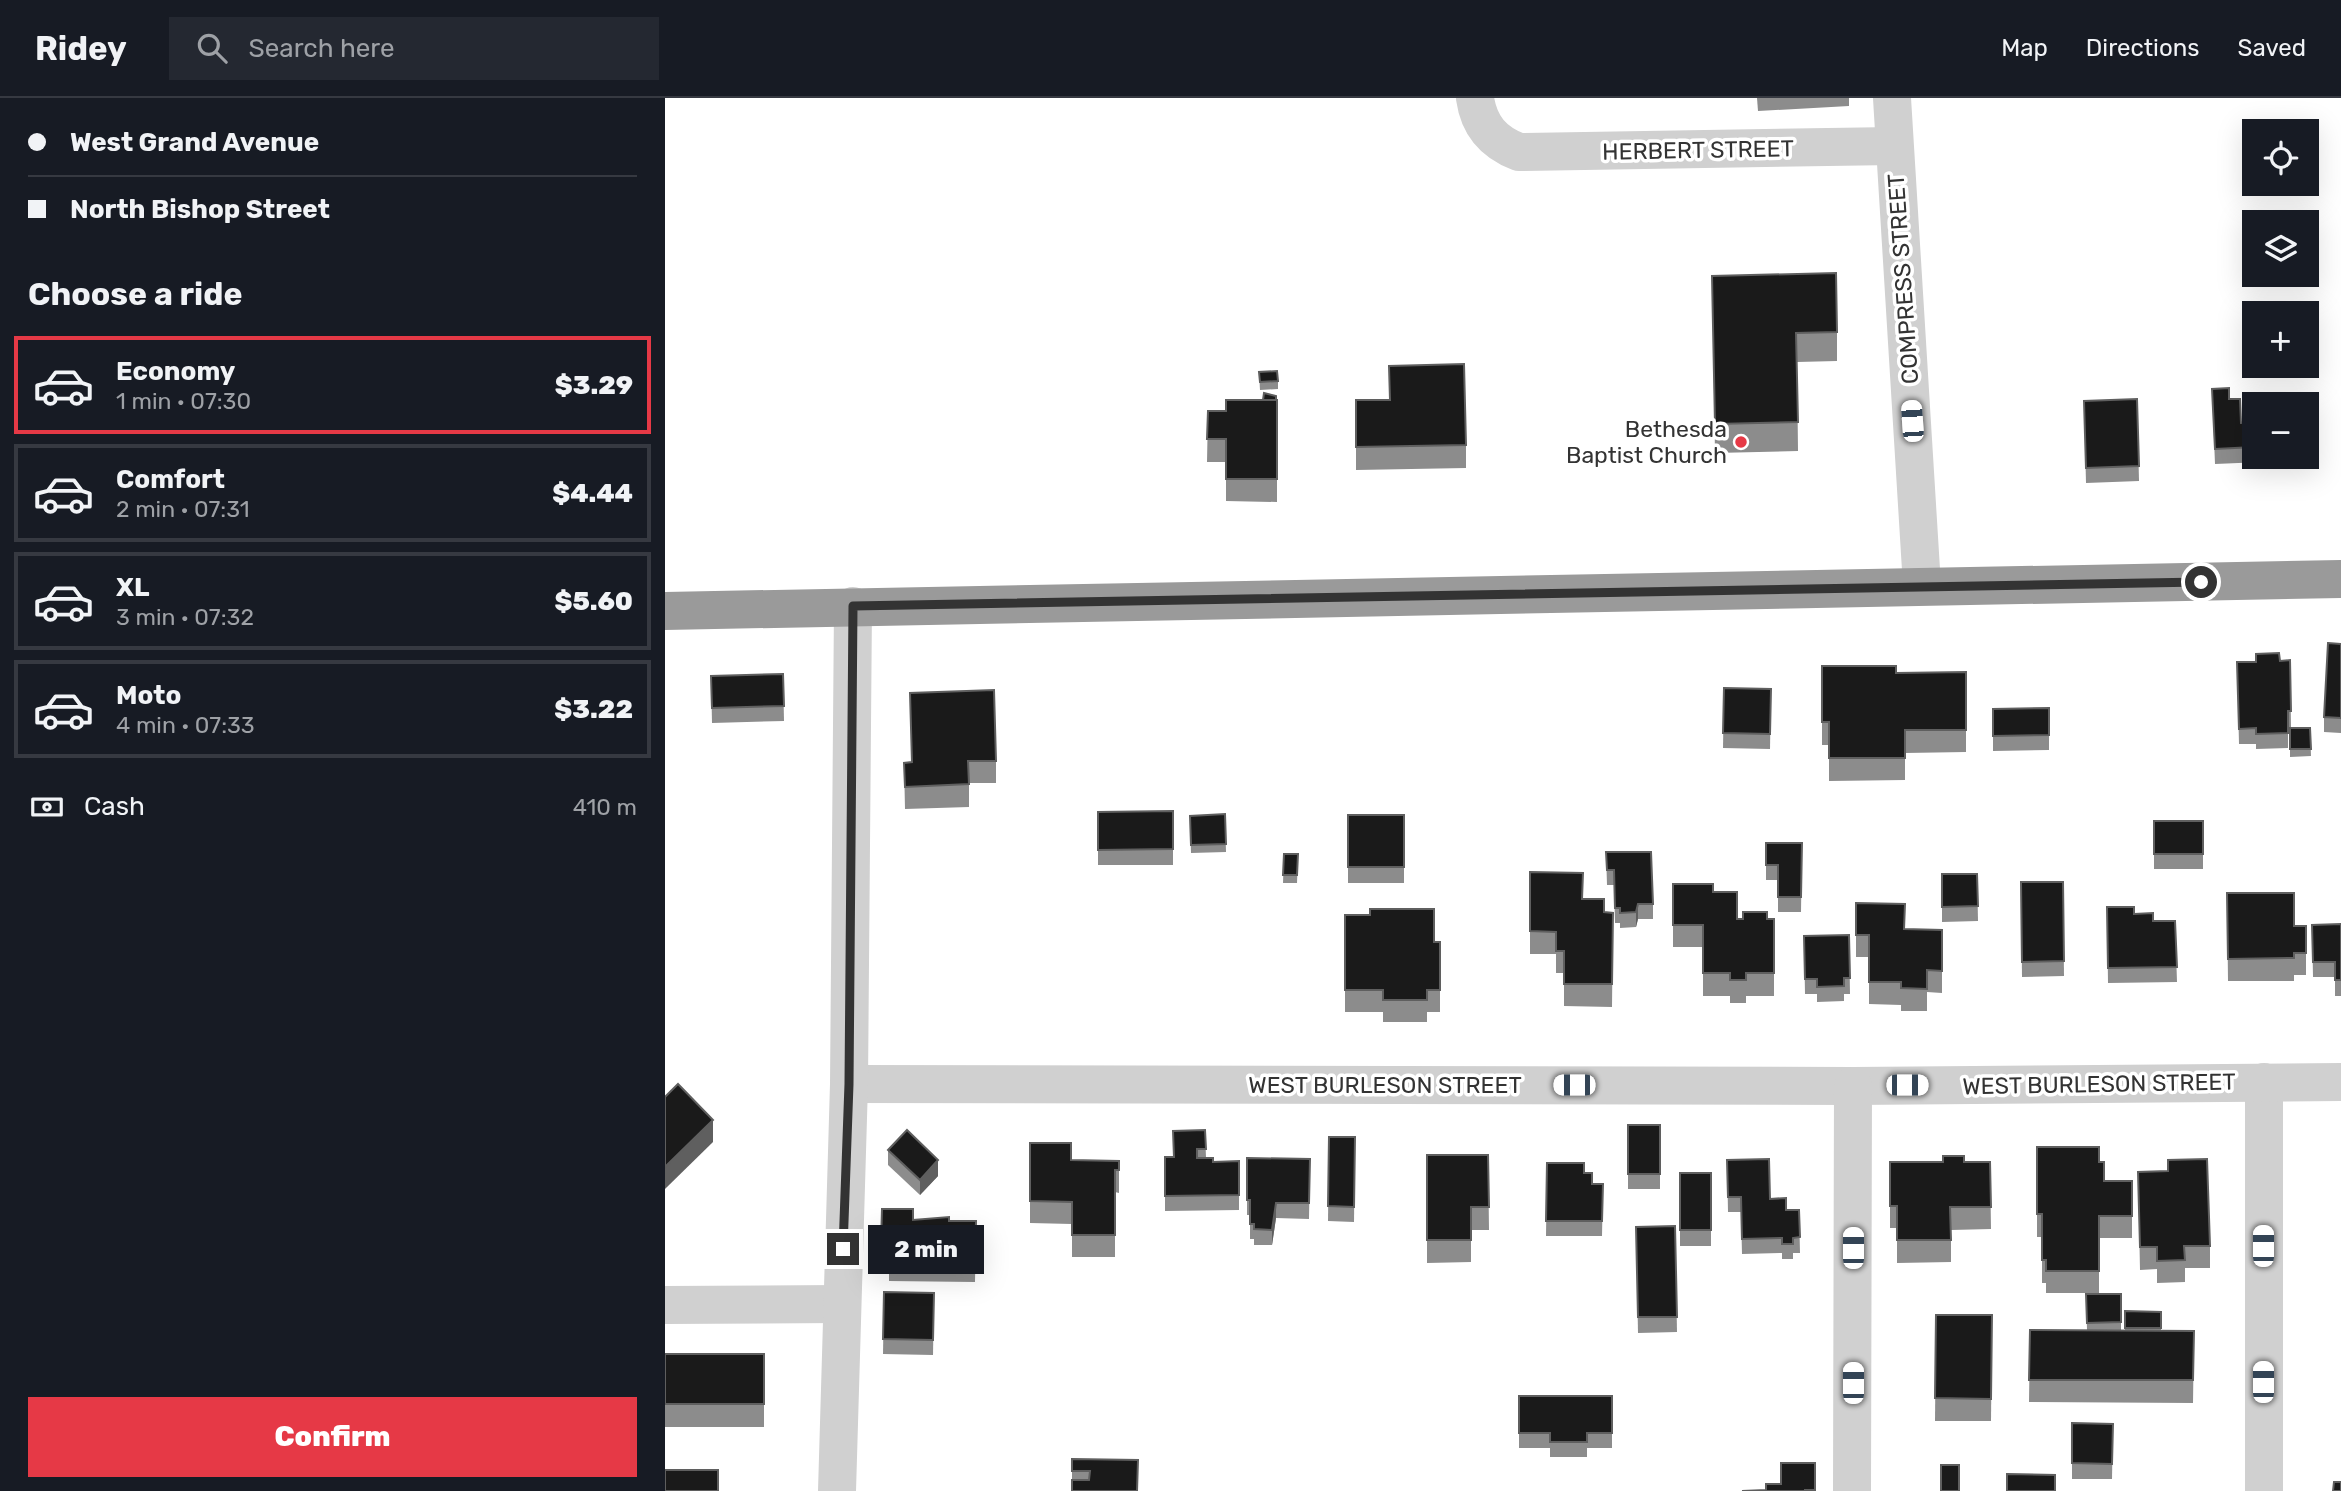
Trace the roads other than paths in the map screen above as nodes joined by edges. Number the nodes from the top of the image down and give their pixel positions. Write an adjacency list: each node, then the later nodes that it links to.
1 (1475, 98): 3 (street, HERBERT STREET)
2 (1892, 98): 3 (street, COMPRESS STREET)
3 (1895, 146): 5 (street, COMPRESS STREET)
4 (2341, 579): 5 (highway)
5 (1922, 586): 6 (highway)
6 (853, 606): 7 (highway); 10 (street)
7 (665, 611)
8 (2263, 1082): 9 (street, WEST BURLESON STREET); 11 (street, WEST BURLESON STREET); 16 (street)
9 (2341, 1082)
10 (849, 1084): 11 (street, WEST BURLESON STREET); 12 (street)
11 (1853, 1086): 15 (street)
12 (841, 1304): 13 (street); 14 (street)
13 (665, 1305)
14 (837, 1491)
15 (1852, 1491)
16 (2263, 1491)

